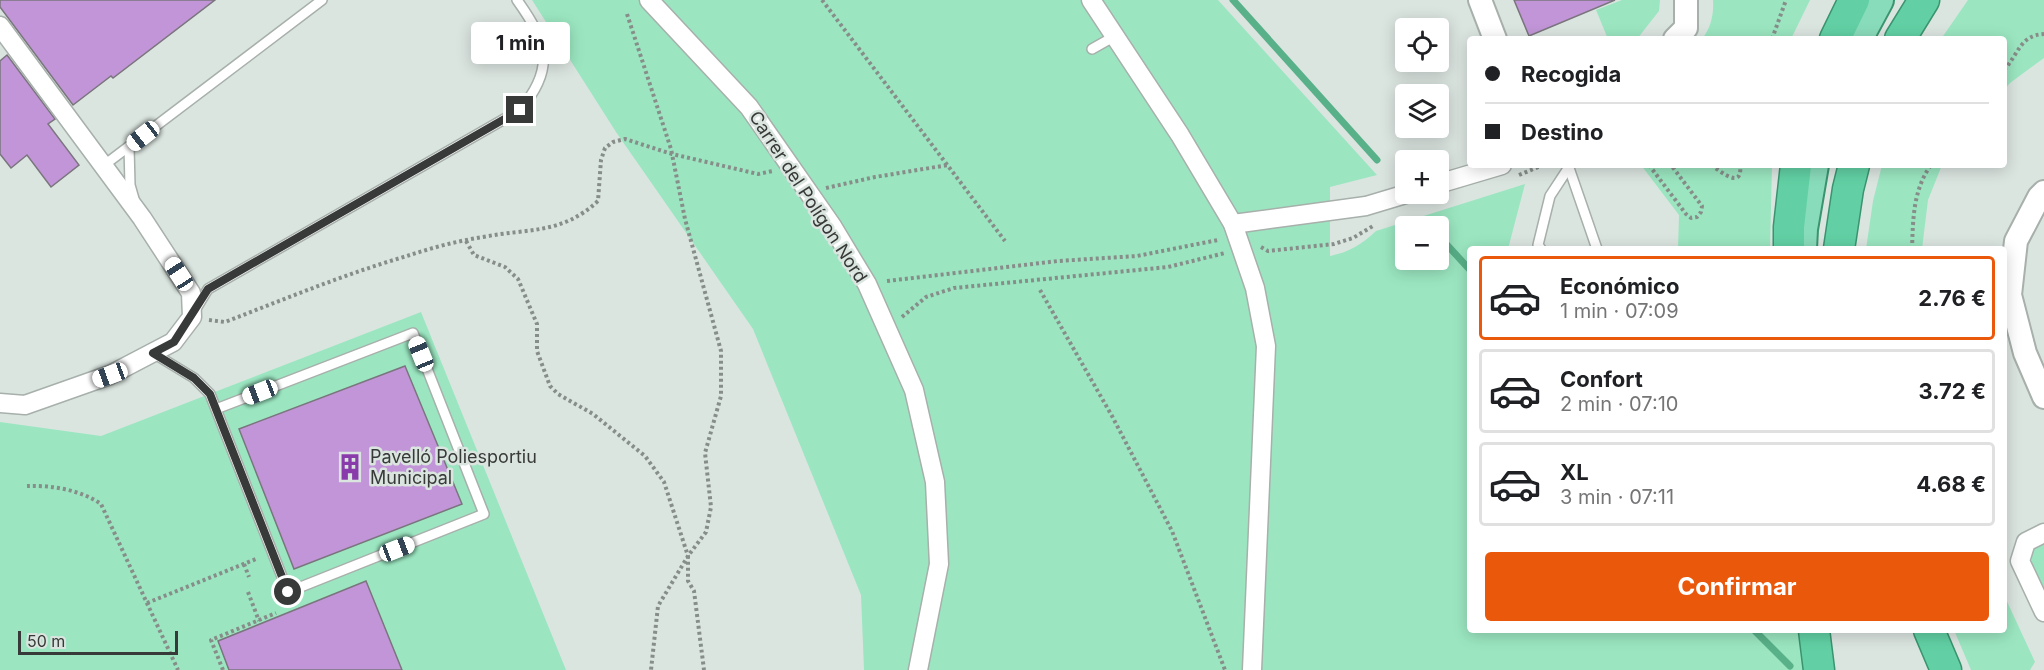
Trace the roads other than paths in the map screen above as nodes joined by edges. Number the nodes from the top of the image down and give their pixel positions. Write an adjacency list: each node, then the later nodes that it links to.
1 (322, 0): 18 (lane)
2 (517, 0): 36 (lane)
3 (650, 0): 45 (street, Carrer del Polígon Nord)
4 (1091, 0): 11 (street)
5 (1480, 0): 12 (street)
6 (1686, 0): 13 (street)
7 (1854, 0): 14 (highway)
8 (1879, 0): 15 (main road)
9 (1924, 0): 16 (highway)
10 (2, 34): 19 (street)
11 (1115, 36): 17 (lane); 30 (street)
12 (1494, 36)
13 (1678, 36)
14 (1836, 36)
15 (1860, 36)
16 (1902, 36)
17 (1092, 49)
18 (129, 147): 19 (lane); 29 (lane)
19 (103, 166): 29 (street)
20 (1491, 168): 26 (street)
21 (1567, 168): 31 (lane)
22 (1569, 168): 32 (lane)
23 (1796, 168): 33 (highway)
24 (1813, 168): 34 (main road)
25 (1853, 168): 35 (highway)
26 (1449, 181)
27 (2044, 192): 38 (street)
28 (1395, 197): 30 (street)
29 (142, 218): 36 (street)
30 (1237, 237): 46 (street)
31 (1538, 246)
32 (1596, 246)
33 (1789, 246)
34 (1802, 246)
35 (1839, 246)
36 (192, 317): 37 (street)
37 (153, 353): 39 (street); 40 (lane)
38 (2044, 397)
39 (0, 403)
40 (216, 409): 40 (lane)
41 (2044, 533): 42 (street)
42 (2044, 612)
43 (1814, 633): 47 (highway)
44 (1930, 633): 48 (highway)
45 (918, 670)
46 (1252, 670)
47 (1819, 670)
48 (1946, 670)

